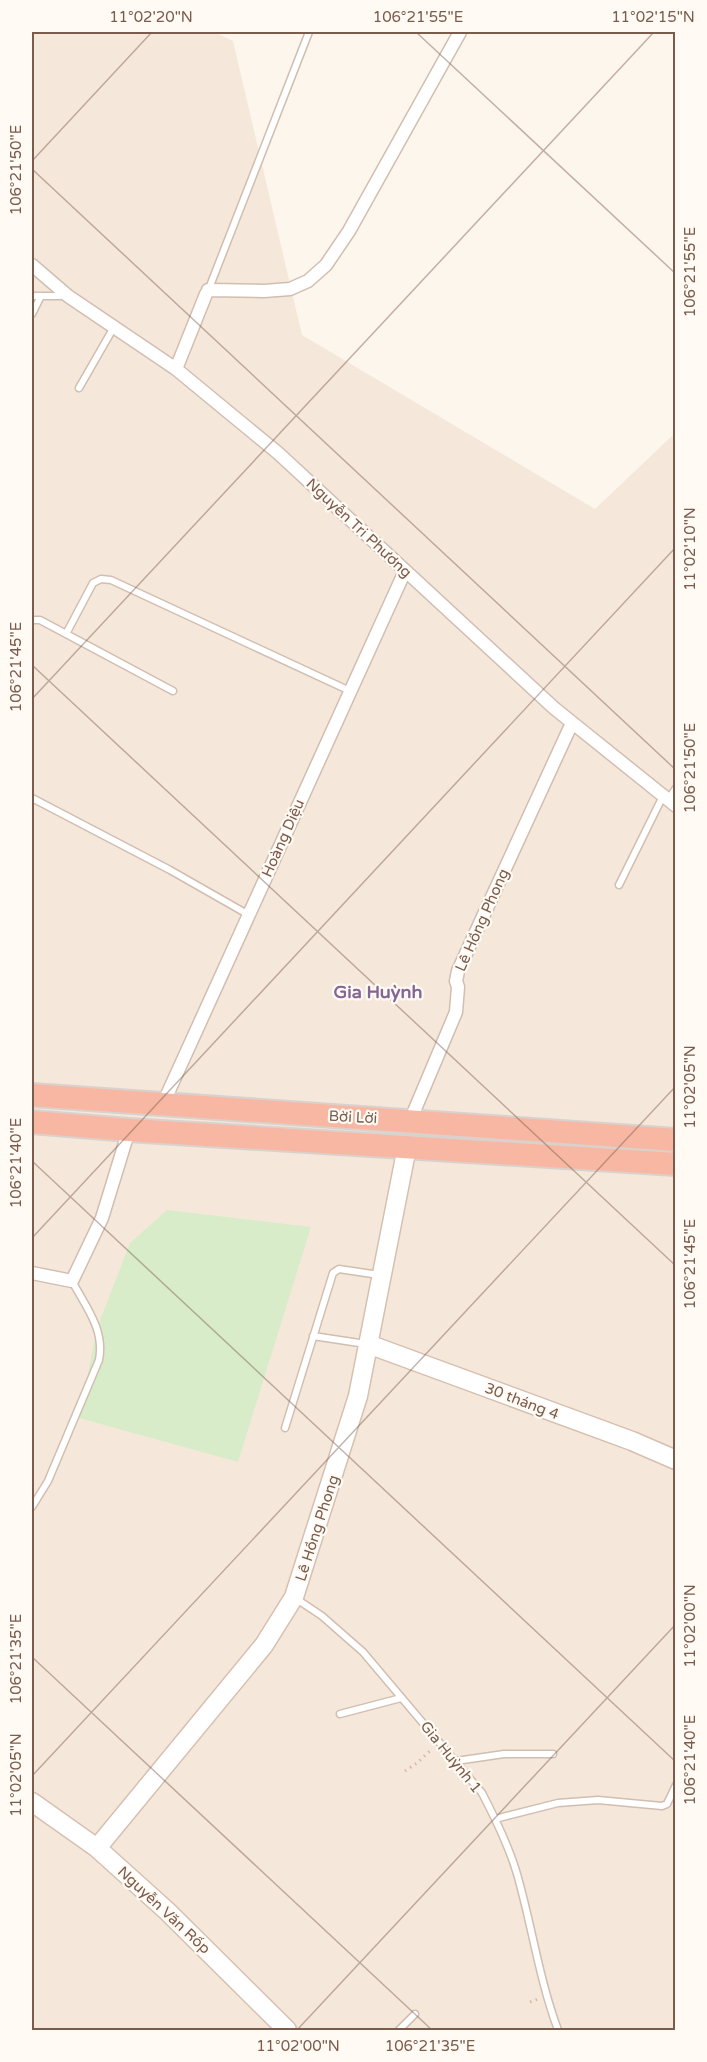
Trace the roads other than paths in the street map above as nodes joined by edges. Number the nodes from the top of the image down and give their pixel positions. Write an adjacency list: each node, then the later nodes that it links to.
1 (309, 32): 4 (lane)
2 (460, 32): 4 (street)
3 (32, 265): 7 (street, Nguyễn Tri Phương)
4 (206, 295): 10 (street)
5 (32, 296): 6 (lane)
6 (42, 296): 7 (lane); 8 (lane)
7 (68, 296): 9 (street, Nguyễn Tri Phương)
8 (32, 314)
9 (114, 327): 10 (street, Nguyễn Tri Phương); 11 (lane)
10 (176, 369): 12 (street, Nguyễn Tri Phương)
11 (79, 388)
12 (405, 571): 16 (street, Hoàng Diệu); 17 (street, Nguyễn Tri Phương)
13 (32, 621): 14 (lane)
14 (66, 634): 15 (lane); 16 (lane)
15 (173, 691)
16 (350, 691): 22 (street, Hoàng Diệu)
17 (572, 723): 20 (street, Nguyễn Tri Phương); 25 (street, Lê Hồng Phong)
18 (675, 788): 20 (lane)
19 (32, 798): 22 (lane)
20 (669, 801): 21 (lane)
21 (619, 885)
22 (249, 915): 24 (street, Hoàng Diệu)
23 (32, 1095): 24 (highway, Bời Lời)
24 (162, 1106): 25 (highway, Bời Lời)
25 (410, 1121): 28 (highway, Bời Lời); 29 (highway)
26 (32, 1122): 27 (highway, Bời Lời)
27 (129, 1130): 29 (highway, Bời Lời); 33 (street)
28 (675, 1140)
29 (407, 1147): 30 (highway, Bời Lời); 32 (street, Lê Hồng Phong)
30 (675, 1164)
31 (32, 1273): 33 (street)
32 (382, 1276): 34 (lane); 35 (street, Lê Hồng Phong)
33 (72, 1281): 38 (lane)
34 (313, 1336): 35 (lane); 36 (lane)
35 (368, 1344): 37 (street, 30 tháng 4); 39 (street, Lê Hồng Phong)
36 (285, 1428)
37 (675, 1460)
38 (32, 1508)
39 (294, 1597): 40 (lane, Gia Huỳnh 1); 47 (street, Lê Hồng Phong)
40 (401, 1698): 41 (lane); 43 (lane, Gia Huỳnh 1)
41 (340, 1714)
42 (553, 1754): 43 (lane)
43 (456, 1761): 46 (lane, Gia Huỳnh 1)
44 (675, 1785): 46 (lane)
45 (32, 1802): 47 (street, Nguyễn Văn Rốp)
46 (495, 1819): 51 (lane, Gia Huỳnh 1)
47 (97, 1848): 49 (street, Nguyễn Văn Rốp)
48 (415, 2014): 50 (lane)
49 (279, 2028)
50 (399, 2031)
51 (558, 2031)

